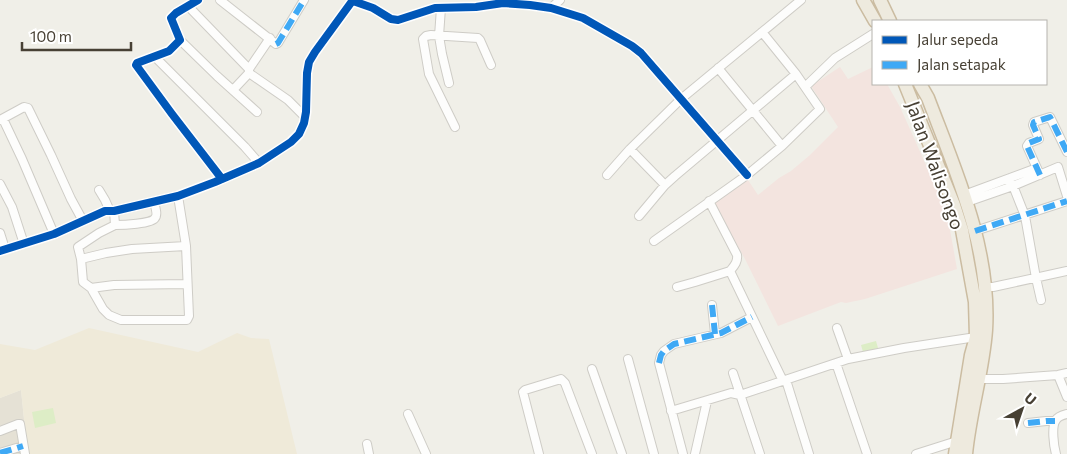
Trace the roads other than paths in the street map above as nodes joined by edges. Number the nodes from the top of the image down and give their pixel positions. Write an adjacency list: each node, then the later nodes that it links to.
1 (198, 0): 11 (street)
2 (220, 0): 18 (street)
3 (304, 0): 18 (street)
4 (353, 0): 10 (street); 33 (street)
5 (560, 0): 12 (street)
6 (801, 0): 15 (street)
7 (863, 0): 13 (highway)
8 (880, 0): 14 (highway)
9 (531, 2): 10 (street); 12 (street)
10 (438, 5): 17 (street)
11 (188, 6): 19 (street); 23 (street)
12 (551, 8): 30 (street)
13 (874, 20)
14 (890, 20)
15 (762, 32): 22 (street); 24 (street)
16 (872, 35): 28 (street)
17 (440, 36): 21 (street); 25 (street); 35 (street)
18 (270, 38): 23 (street)
19 (180, 40): 20 (street); 29 (street)
20 (155, 57): 40 (street); 44 (street)
21 (491, 64)
22 (718, 68): 30 (street); 31 (street)
23 (249, 71): 29 (street); 33 (street)
24 (796, 74): 28 (street); 31 (street)
25 (449, 83)
26 (906, 85): 80 (highway, Jalan Walisongo)
27 (921, 85): 51 (highway, Jalan Walisongo)
28 (805, 87): 37 (street)
29 (232, 90): 32 (street)
30 (681, 98): 36 (street); 38 (street)
31 (753, 111): 36 (street); 37 (street)
32 (257, 112)
33 (305, 117): 40 (street)
34 (1, 120): 58 (street); 62 (street)
35 (455, 127)
36 (718, 141): 43 (street); 47 (street)
37 (782, 146): 43 (street)
38 (630, 149): 42 (street); 47 (street)
39 (1067, 152): 41 (street)
40 (259, 163): 44 (street)
41 (1038, 171): 45 (street); 50 (street)
42 (607, 175)
43 (747, 175): 52 (street)
44 (222, 179): 49 (street)
45 (1011, 182): 51 (street); 57 (street)
46 (0, 184): 64 (street)
47 (665, 185): 56 (street)
48 (98, 190): 55 (street)
49 (178, 196): 54 (street); 65 (street)
50 (1067, 196)
51 (965, 198): 60 (highway, Jalan Walisongo)
52 (709, 201): 63 (street); 68 (street)
53 (1067, 201): 57 (street)
54 (154, 202): 55 (street); 59 (street)
55 (112, 211): 58 (street); 59 (street)
56 (639, 216)
57 (1025, 216): 60 (street); 70 (street)
58 (83, 221): 62 (street)
59 (115, 226): 67 (street)
60 (975, 231): 73 (highway, Jalan Walisongo)
61 (0, 234): 66 (street)
62 (54, 234): 64 (street)
63 (654, 241)
64 (24, 244): 66 (street)
65 (186, 246): 67 (street); 71 (street)
66 (3, 250)
67 (81, 259): 74 (street)
68 (730, 271): 72 (street); 77 (street)
69 (1067, 271): 70 (street)
70 (1036, 278): 73 (street); 75 (street)
71 (188, 284): 74 (street); 74 (street)
72 (677, 286)
73 (985, 287): 88 (highway, Jalan Walisongo)
74 (91, 288)
75 (1041, 300)
76 (712, 305): 79 (street)
77 (752, 317): 79 (street); 89 (street)
78 (837, 328): 82 (street)
79 (715, 334): 93 (street)
80 (976, 338): 82 (street); 99 (highway, Jalan Walisongo)
81 (628, 359): 108 (street)
82 (848, 360): 83 (street)
83 (836, 363): 89 (street); 113 (street)
84 (592, 369): 107 (street)
85 (733, 373): 90 (street)
86 (1067, 373): 87 (street)
87 (1058, 375): 88 (street); 91 (street)
88 (979, 379): 116 (highway, Jalan Walisongo)
89 (784, 381): 90 (street); 112 (street)
90 (740, 395): 92 (street); 111 (street)
91 (1067, 397)
92 (707, 401): 93 (street); 110 (street)
93 (671, 412): 109 (street)
94 (408, 414): 104 (street)
95 (1067, 414): 96 (street)
96 (1055, 421): 97 (street); 117 (street)
97 (1028, 423)
98 (0, 431): 101 (street)
99 (957, 440): 114 (street); 115 (highway, Jalan Walisongo)
100 (367, 444): 103 (street)
101 (24, 450): 102 (street)
102 (0, 453)
103 (369, 454)
104 (426, 454)
105 (539, 454): 106 (street)
106 (592, 454)
107 (622, 454)
108 (654, 454)
109 (683, 454)
110 (695, 454)
111 (760, 454)
112 (809, 454)
113 (867, 454)
114 (916, 454)
115 (955, 454)
116 (966, 454)
117 (1056, 454)

